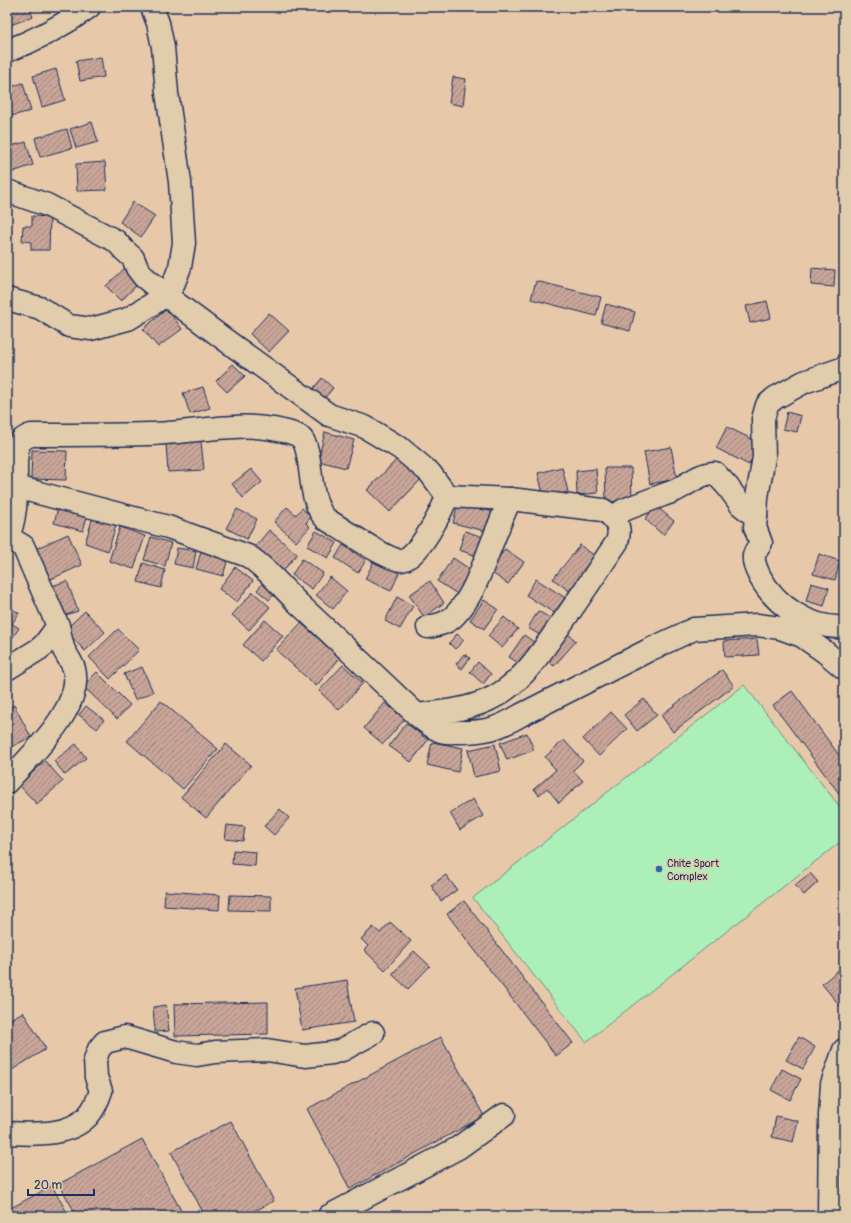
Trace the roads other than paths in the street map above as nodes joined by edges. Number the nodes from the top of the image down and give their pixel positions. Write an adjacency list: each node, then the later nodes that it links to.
1 (89, 7): 3 (street)
2 (152, 7): 5 (street)
3 (7, 51)
4 (7, 191): 5 (street)
5 (165, 294): 6 (street); 9 (street)
6 (7, 299)
7 (844, 368): 11 (street)
8 (16, 487): 9 (street); 13 (street); 19 (street)
9 (447, 496): 10 (street)
10 (510, 499): 12 (street); 16 (street)
11 (756, 517): 12 (street); 15 (street)
12 (614, 519): 19 (street)
13 (7, 538): 14 (street)
14 (58, 626): 18 (street); 20 (street)
15 (844, 626)
16 (428, 627)
17 (844, 668): 19 (street)
18 (7, 669)
19 (417, 716)
20 (7, 782)
21 (372, 1033): 24 (street)
22 (844, 1050): 26 (street)
23 (504, 1115): 25 (street)
24 (7, 1133)
25 (329, 1216)
26 (829, 1216)

